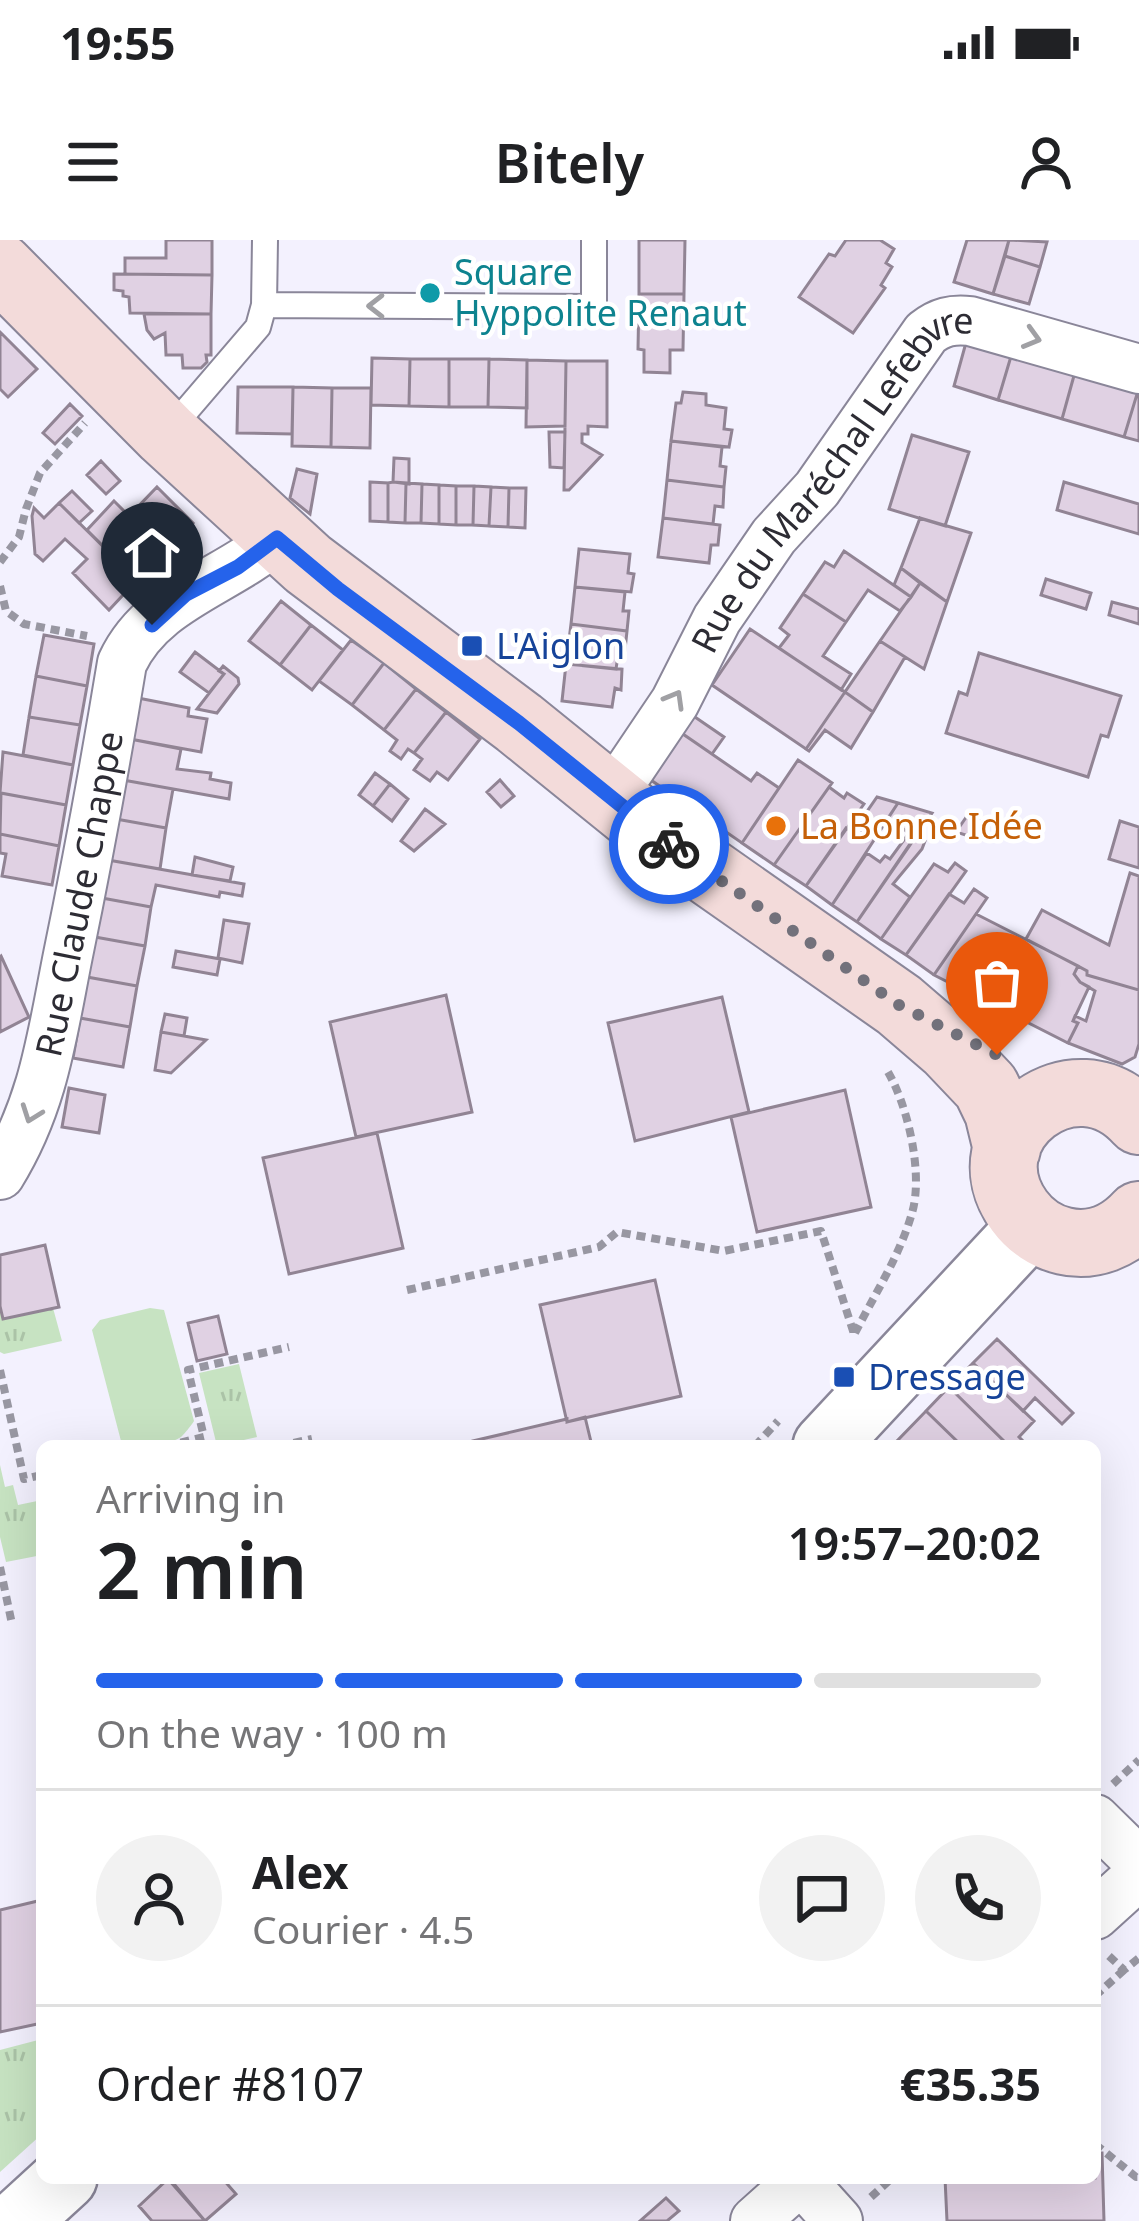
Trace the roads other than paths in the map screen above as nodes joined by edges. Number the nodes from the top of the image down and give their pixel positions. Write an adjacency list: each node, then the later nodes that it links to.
1 (265, 240): 4 (lane)
2 (594, 240): 4 (lane, one-way to 4)
3 (0, 267): 6 (main road)
4 (264, 305): 6 (lane)
5 (1139, 370): 8 (street, Rue du Maréchal Lefebvre, one-way to 5)
6 (166, 434): 7 (main road)
7 (277, 538): 8 (main road); 12 (street, Rue Claude Chappe, one-way to 12)
8 (611, 797): 9 (main road)
9 (886, 1027): 10 (main road); 11 (main road)
10 (1126, 1111): 11 (main road)
11 (1007, 1149): 14 (main road)
12 (0, 1175)
13 (1139, 1215): 14 (main road)
14 (1031, 1225): 15 (street)
15 (804, 1430)
16 (1101, 1826): 17 (street)
17 (1139, 1862)
18 (1139, 1875): 19 (street)
19 (1101, 1910)
20 (58, 2184): 23 (street)
21 (796, 2184): 24 (street)
22 (806, 2184): 25 (street)
23 (18, 2221)
24 (754, 2221)
25 (838, 2221)

